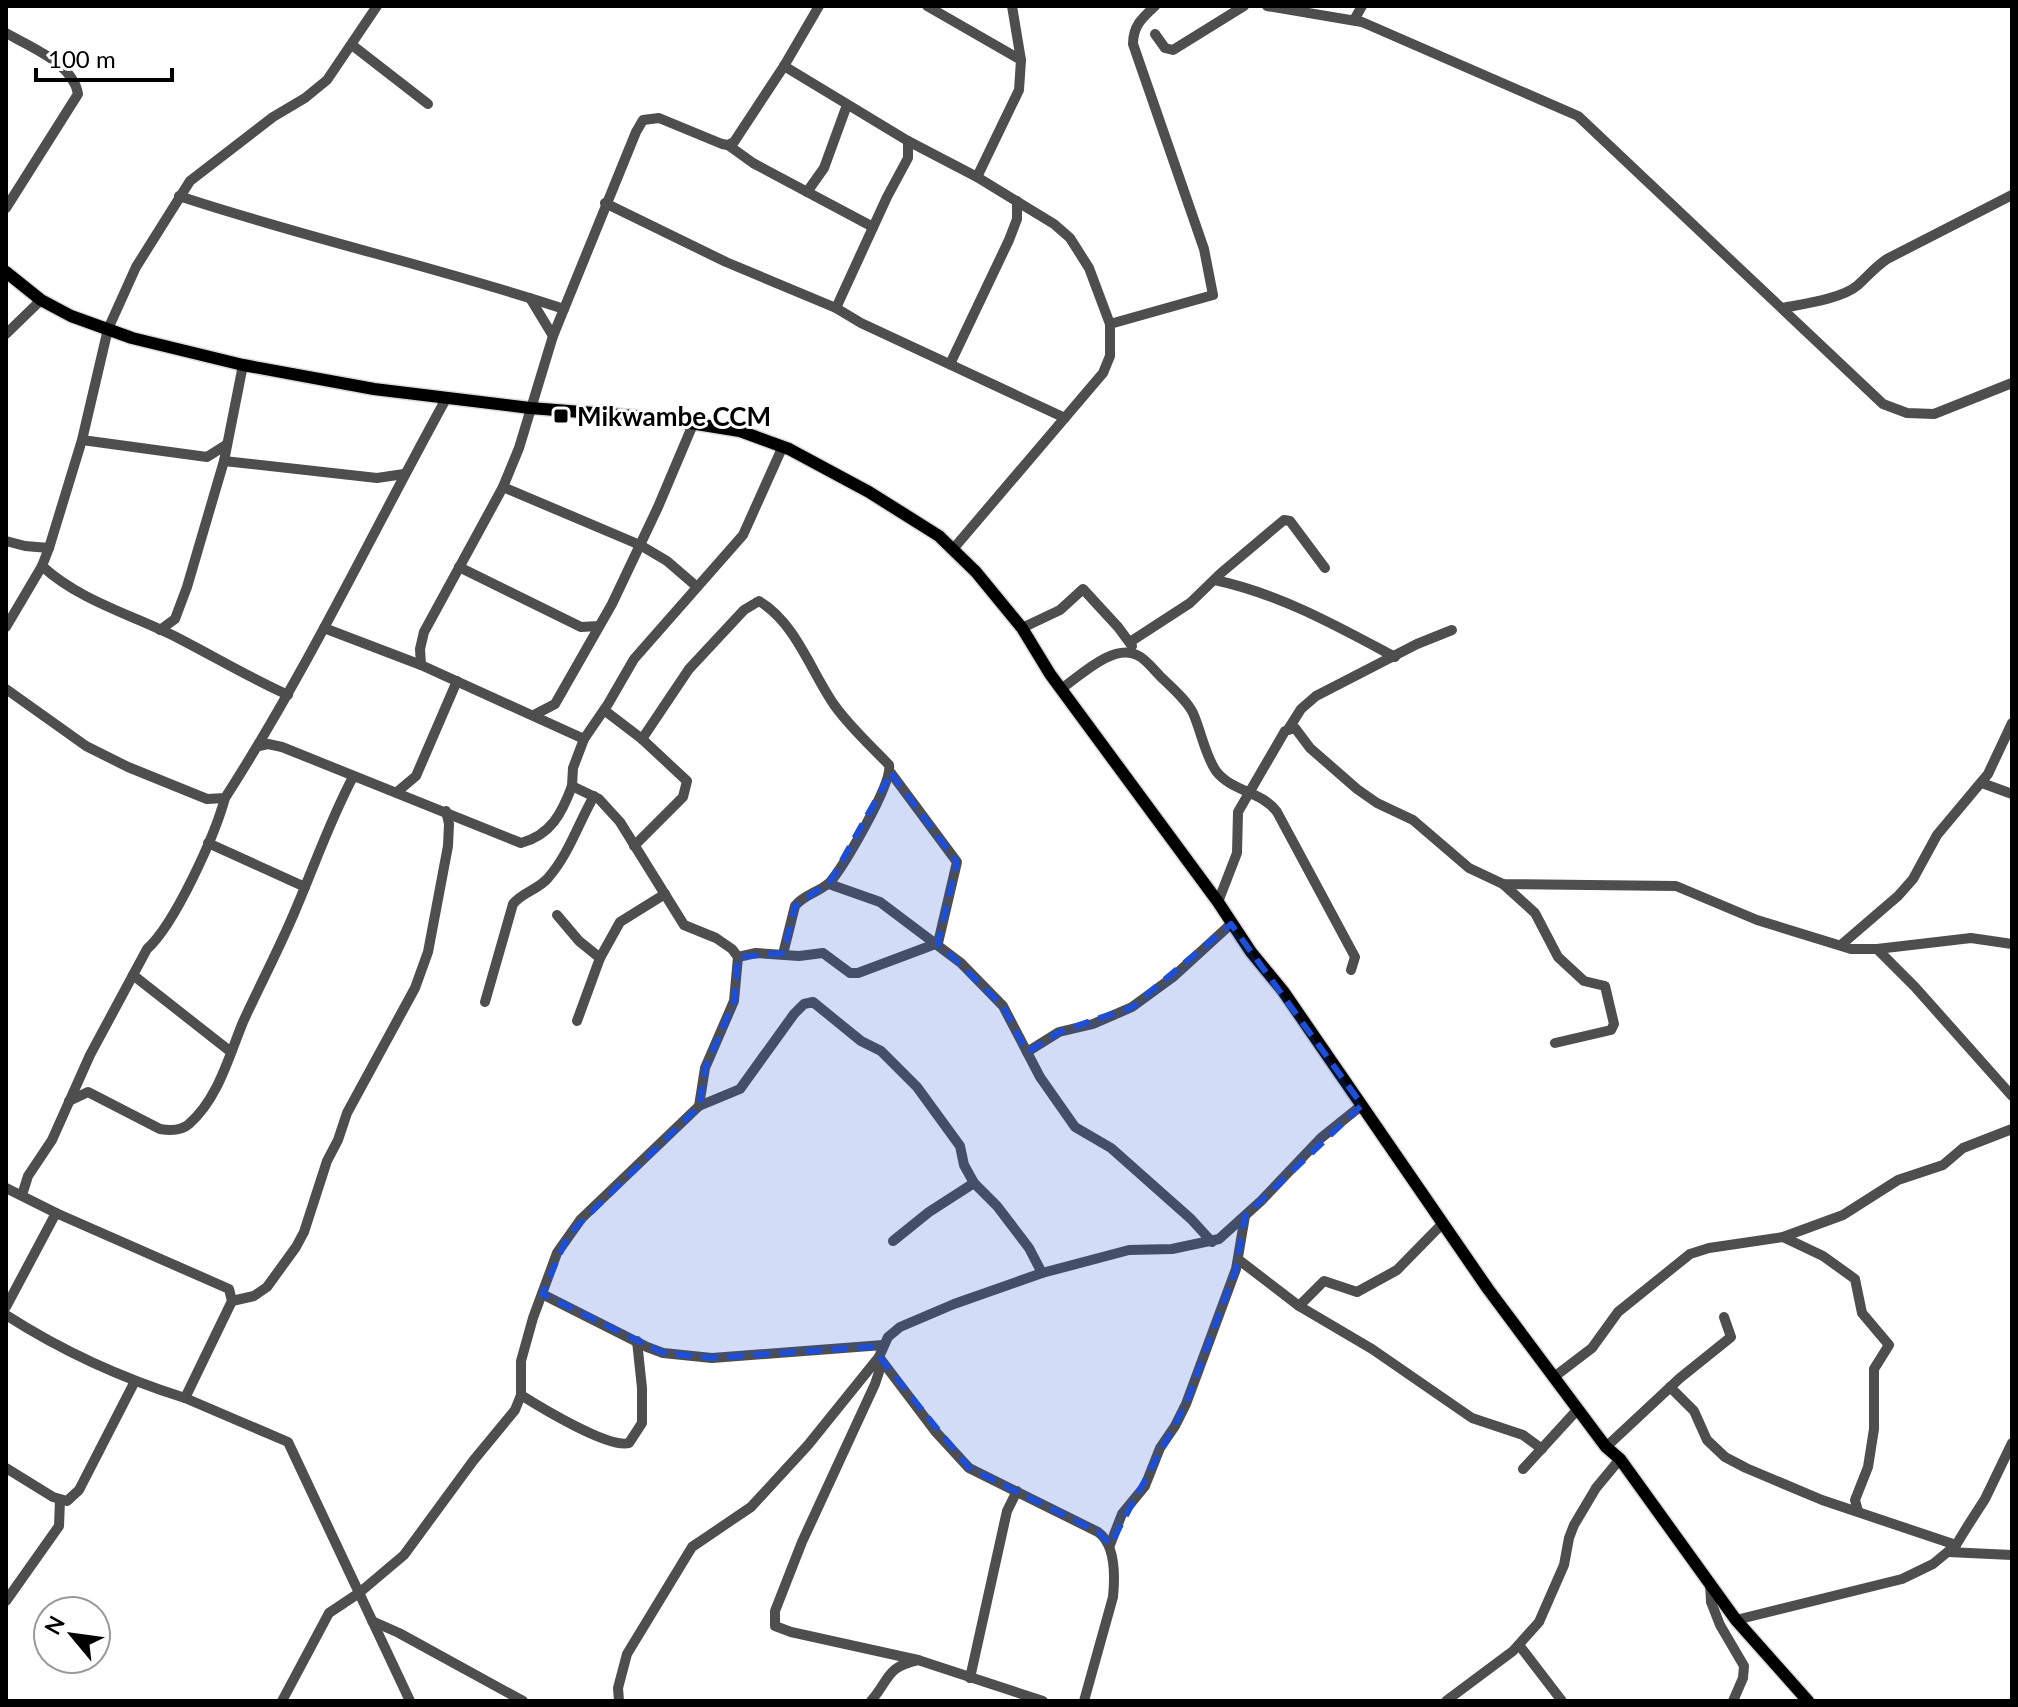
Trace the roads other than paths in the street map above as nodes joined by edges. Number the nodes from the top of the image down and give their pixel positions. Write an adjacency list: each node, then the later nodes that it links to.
1 (377, 6): 12 (street)
2 (819, 6): 14 (street)
3 (927, 6): 13 (street)
4 (1012, 6): 13 (street)
5 (1155, 6): 35 (street)
6 (1244, 6): 11 (street)
7 (1267, 6): 9 (street)
8 (1362, 6): 9 (street)
9 (1354, 20): 33 (street)
10 (6, 33): 27 (street)
11 (1155, 34)
12 (352, 45): 15 (street); 24 (street)
13 (1021, 60): 21 (street)
14 (784, 66): 16 (street); 18 (street)
15 (428, 104)
16 (847, 105): 17 (street); 22 (street)
17 (908, 141): 19 (street); 20 (street)
18 (728, 145): 22 (street); 26 (street)
19 (925, 151): 20 (street); 21 (street)
20 (908, 158): 28 (street)
21 (977, 177): 25 (street)
22 (807, 192): 28 (street)
23 (2012, 195): 33 (street)
24 (179, 196): 30 (street); 36 (street)
25 (1017, 201): 35 (street); 39 (street)
26 (605, 203): 32 (street); 34 (street)
27 (6, 208)
28 (873, 227): 32 (street)
29 (6, 272): 31 (main road)
30 (530, 298): 34 (street); 38 (street)
31 (41, 300): 36 (main road); 37 (street)
32 (836, 308): 39 (street)
33 (1782, 308): 41 (street)
34 (564, 309): 38 (street)
35 (1110, 324): 44 (street)
36 (108, 329): 40 (main road); 46 (street)
37 (6, 334)
38 (553, 336): 43 (street)
39 (950, 364): 44 (street)
40 (243, 365): 42 (main road); 47 (street)
41 (2012, 383)
42 (447, 397): 43 (main road); 50 (street)
43 (530, 408): 45 (main road); 51 (street)
44 (1065, 418): 55 (street)
45 (694, 422): 48 (main road); 53 (street)
46 (82, 440): 47 (street); 54 (street)
47 (226, 445): 49 (street)
48 (783, 446): 55 (main road); 60 (street)
49 (224, 461): 50 (street); 61 (street)
50 (404, 474): 64 (street)
51 (503, 487): 53 (street); 57 (street)
52 (6, 541): 54 (street)
53 (640, 545): 60 (street); 62 (street)
54 (49, 548): 56 (street)
55 (954, 548): 65 (main road)
56 (42, 566): 63 (street); 66 (street)
57 (459, 567): 62 (street); 72 (street)
58 (1325, 568): 59 (street)
59 (1215, 580): 69 (street); 71 (street)
60 (696, 586): 78 (street)
61 (175, 619): 66 (street); 68 (street)
62 (599, 626): 77 (street)
63 (6, 627)
64 (324, 628): 72 (street); 76 (street)
65 (1022, 628): 69 (street); 75 (main road)
66 (160, 630): 68 (street)
67 (1452, 630): 71 (street)
68 (178, 639): 76 (street)
69 (1130, 642): 70 (street)
70 (1138, 655): 75 (street); 92 (street)
71 (1395, 657): 82 (street)
72 (421, 665): 73 (street)
73 (457, 681): 79 (street); 88 (street)
74 (6, 689): 95 (street)
75 (1061, 689): 104 (main road)
76 (288, 695): 85 (street)
77 (555, 704): 79 (street); 81 (street)
78 (604, 710): 83 (street); 84 (street)
79 (534, 715): 81 (street)
80 (2012, 723): 89 (street)
81 (555, 725): 83 (street)
82 (1289, 728): 92 (street); 101 (street)
83 (584, 739): 90 (street)
84 (642, 739): 86 (street); 99 (street)
85 (259, 746): 87 (street); 95 (street)
86 (891, 773): 100 (street); 107 (street)
87 (353, 777): 91 (street); 102 (street)
88 (412, 782): 91 (street); 96 (street)
89 (1982, 783): 93 (street); 109 (street)
90 (572, 786): 94 (street); 97 (street)
91 (397, 792): 96 (street)
92 (1249, 792): 104 (street); 114 (street)
93 (2012, 794)
94 (594, 796): 99 (street); 116 (street)
95 (225, 798): 98 (street)
96 (419, 801): 97 (street)
97 (446, 811): 138 (street)
98 (208, 843): 102 (street); 115 (street)
99 (634, 846): 103 (street)
100 (829, 884): 107 (street); 111 (street)
101 (1503, 884): 109 (street); 118 (street)
102 (305, 887): 119 (street)
103 (665, 894): 112 (street); 113 (street)
104 (1218, 902): 106 (main road)
105 (557, 915): 113 (street)
106 (1231, 924): 120 (street); 123 (main road)
107 (938, 943): 111 (street); 120 (street)
108 (2012, 944): 110 (street)
109 (1841, 945): 110 (street)
110 (1877, 949): 121 (street)
111 (783, 954): 112 (street)
112 (738, 957): 124 (street)
113 (600, 958): 117 (street)
114 (1351, 970)
115 (133, 975): 119 (street); 122 (street)
116 (485, 1002)
117 (577, 1021)
118 (1555, 1043)
119 (231, 1052): 122 (street)
120 (1027, 1052): 134 (street)
121 (2012, 1096)
122 (69, 1101): 128 (street)
123 (1362, 1105): 130 (street); 131 (main road)
124 (699, 1106): 126 (street); 137 (street)
125 (2011, 1131): 132 (street)
126 (974, 1183): 133 (street); 136 (street)
127 (6, 1188): 128 (street)
128 (22, 1195): 129 (street)
129 (56, 1213): 138 (street); 140 (street)
130 (1245, 1216): 134 (street); 135 (street)
131 (1442, 1224): 139 (street); 146 (main road)
132 (1783, 1237): 146 (street); 160 (street)
133 (893, 1241)
134 (1212, 1242): 136 (street)
135 (1239, 1260): 139 (street); 161 (street)
136 (1042, 1273): 144 (street)
137 (542, 1294): 143 (street); 149 (street)
138 (232, 1301): 150 (street)
139 (1299, 1306): 154 (street)
140 (6, 1307)
141 (6, 1315): 147 (street)
142 (1724, 1317): 148 (street)
143 (637, 1341): 144 (street); 149 (street)
144 (883, 1345): 145 (street)
145 (879, 1357): 158 (street); 170 (street); 177 (street)
146 (1554, 1377): 151 (main road)
147 (134, 1383): 150 (street); 159 (street)
148 (1670, 1387): 153 (street); 160 (street)
149 (521, 1395): 165 (street)
150 (185, 1398): 165 (street)
151 (1578, 1409): 153 (main road); 154 (street)
152 (2012, 1443): 162 (street)
153 (1606, 1447): 155 (main road)
154 (1542, 1449): 157 (street)
155 (1620, 1459): 164 (main road); 169 (street)
156 (6, 1468): 159 (street)
157 (1523, 1469)
158 (1017, 1491): 161 (street); 173 (street)
159 (60, 1500): 166 (street)
160 (1858, 1511): 162 (street)
161 (1110, 1545): 180 (street)
162 (1952, 1548): 163 (street); 167 (street)
163 (2012, 1555)
164 (1710, 1583): 167 (main road); 183 (street)
165 (359, 1593): 168 (street); 174 (street)
166 (6, 1601)
167 (1736, 1620): 184 (main road)
168 (372, 1621): 175 (street); 176 (street)
169 (1519, 1645): 181 (street); 182 (street)
170 (883, 1651): 171 (street); 172 (street)
171 (918, 1660): 172 (street); 173 (street)
172 (890, 1672): 178 (street)
173 (970, 1678): 179 (street)
174 (282, 1701)
175 (410, 1701)
176 (523, 1701)
177 (619, 1701)
178 (871, 1701)
179 (1043, 1701)
180 (1084, 1701)
181 (1446, 1701)
182 (1562, 1701)
183 (1733, 1701)
184 (1808, 1701)

